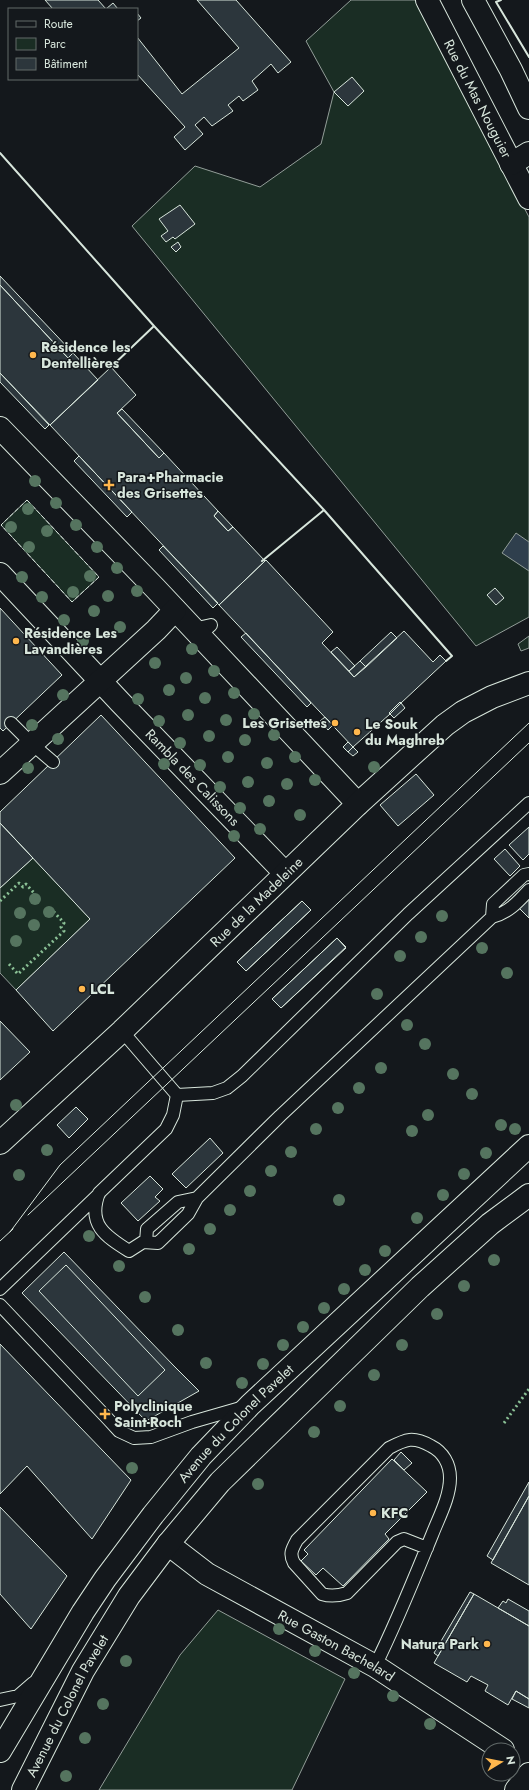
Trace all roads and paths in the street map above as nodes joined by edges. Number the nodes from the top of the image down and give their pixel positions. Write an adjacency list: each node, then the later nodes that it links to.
1 (427, 0): 4 (street, Rue du Mas Nouguier)
2 (473, 0): 3 (street)
3 (529, 108)
4 (520, 158): 5 (street, Rue du Mas Nouguier)
5 (529, 198)
6 (0, 428): 8 (street)
7 (0, 574): 9 (street, Rambla des Calissons)
8 (176, 610): 9 (street); 16 (street)
9 (101, 680): 12 (street); 17 (street, Rambla des Calissons)
10 (529, 683): 16 (street, Rue de la Madeleine)
11 (11, 723): 12 (lane)
12 (32, 744): 13 (lane); 14 (street)
13 (52, 762)
14 (0, 773)
15 (529, 802): 22 (lane)
16 (358, 804): 17 (street, Rue de la Madeleine)
17 (285, 873): 21 (street, Rue de la Madeleine)
18 (529, 874): 20 (lane)
19 (529, 890): 20 (lane)
20 (492, 917): 27 (lane)
21 (122, 1031): 22 (lane); 23 (street, Rue de la Madeleine)
22 (177, 1095): 25 (lane)
23 (0, 1143)
24 (529, 1146): 31 (street, Avenue du Colonel Pavelet)
25 (99, 1193): 28 (lane); 29 (lane)
26 (529, 1195): 32 (street, Avenue du Colonel Pavelet)
27 (197, 1198): 28 (lane); 28 (lane)
28 (146, 1242)
29 (0, 1289)
30 (0, 1305): 31 (lane)
31 (250, 1405): 34 (street, Avenue du Colonel Pavelet)
32 (168, 1544): 35 (street, Rue Gaston Bachelard); 40 (street, Avenue du Colonel Pavelet)
33 (427, 1548): 33 (lane); 35 (lane)
34 (54, 1662): 36 (lane); 38 (street, Avenue du Colonel Pavelet)
35 (375, 1666): 37 (street, Rue Gaston Bachelard)
36 (0, 1700)
37 (491, 1742)
38 (0, 1751)
39 (529, 1774): 41 (street)
40 (23, 1790)
41 (516, 1790)

